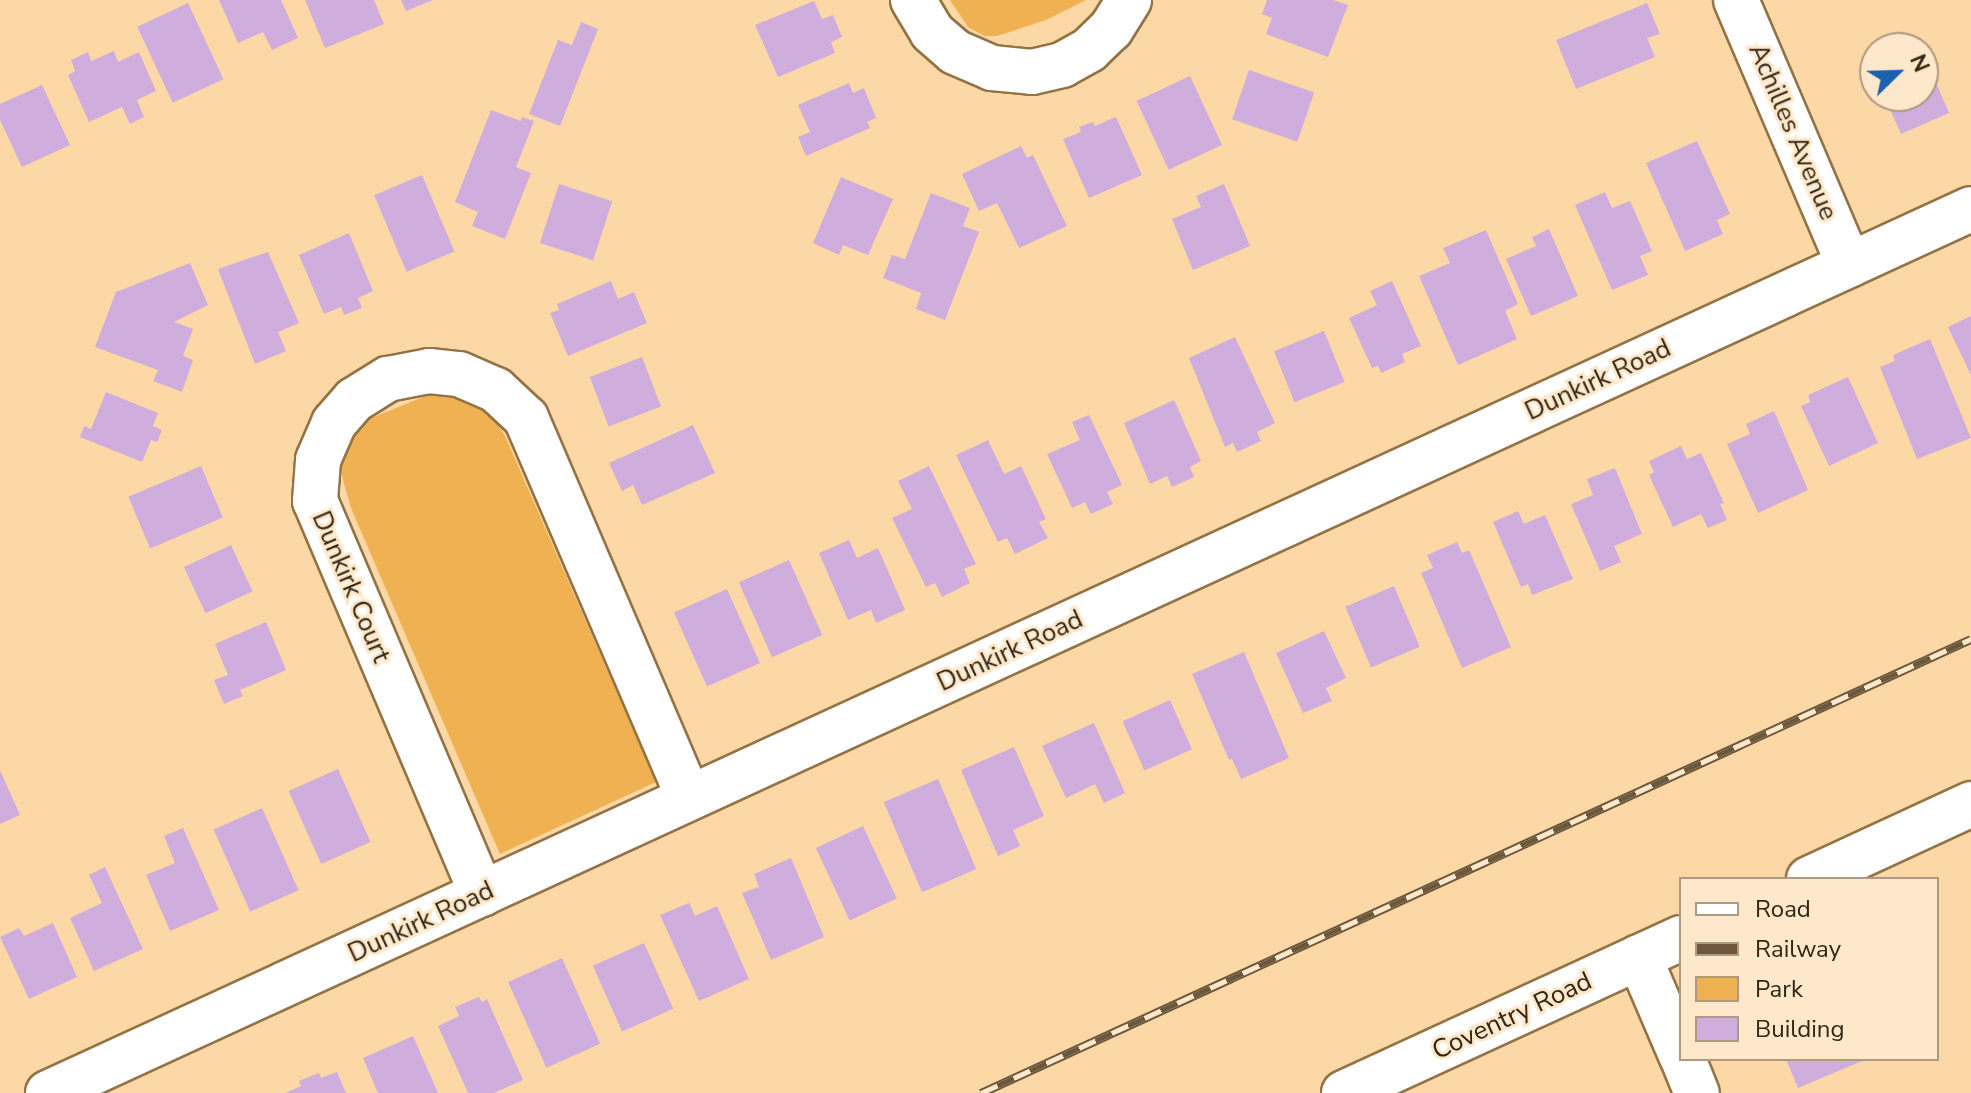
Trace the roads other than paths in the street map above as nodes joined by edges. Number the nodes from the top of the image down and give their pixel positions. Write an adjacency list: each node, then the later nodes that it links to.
1 (913, 0): 2 (street)
2 (1129, 0)
3 (1736, 0): 5 (street, Achilles Avenue)
4 (1971, 209): 5 (street, Dunkirk Road)
5 (1849, 265): 6 (street, Dunkirk Road)
6 (689, 798): 9 (street, Dunkirk Road); 9 (street, Dunkirk Court)
7 (1971, 804): 8 (street)
8 (1813, 877)
9 (482, 894): 14 (street, Dunkirk Road)
10 (1679, 939): 11 (street, Coventry Road)
11 (1639, 957): 12 (street); 15 (street, Coventry Road)
12 (1679, 1050)
13 (1684, 1061): 16 (street)
14 (48, 1093)
15 (1344, 1093)
16 (1697, 1093)

